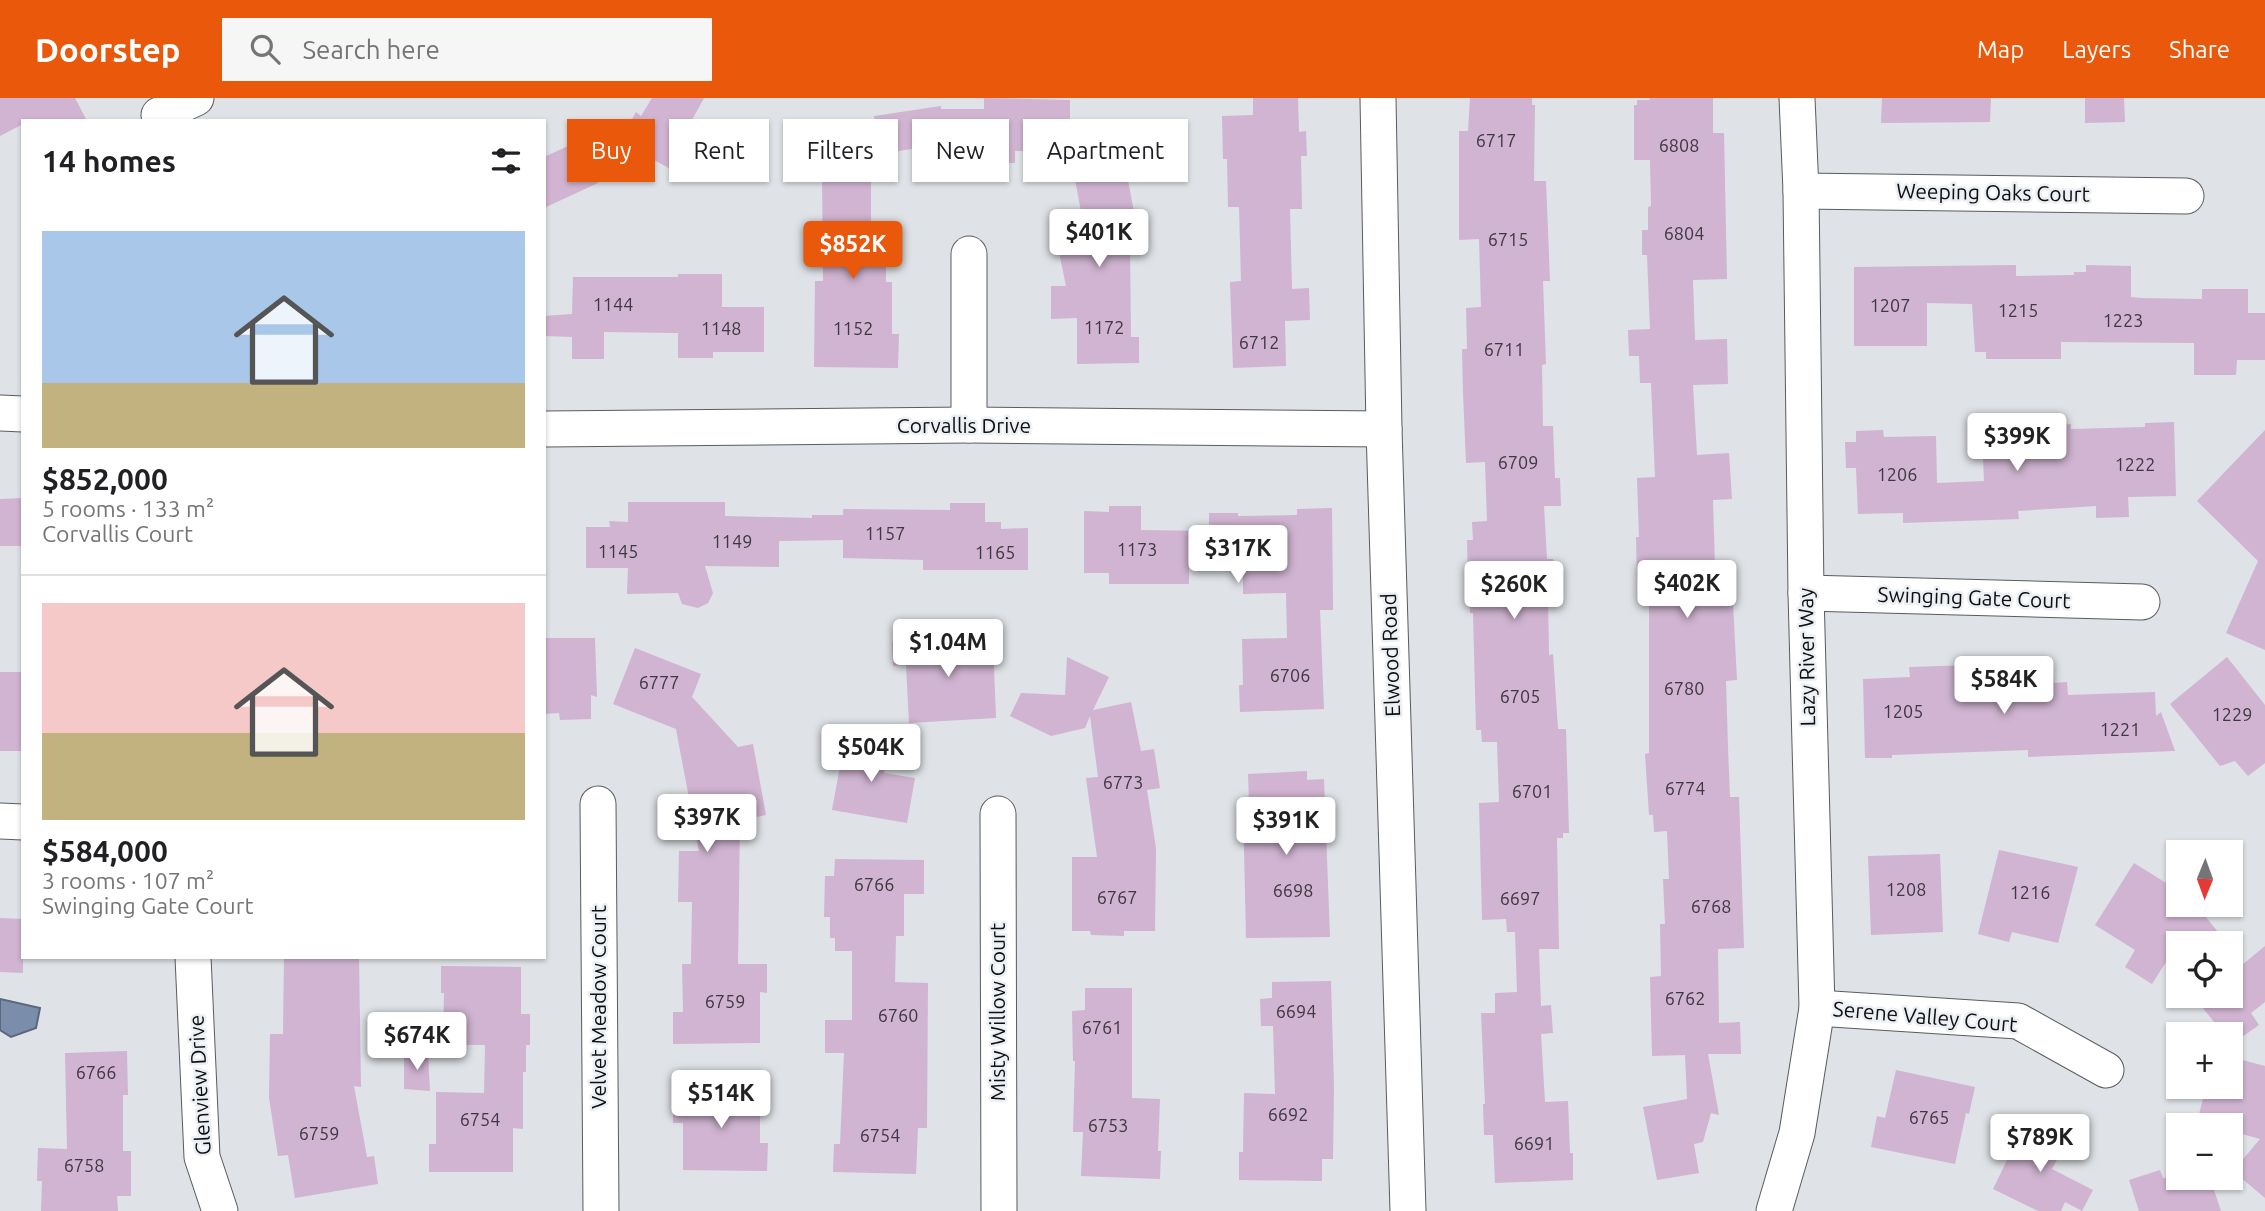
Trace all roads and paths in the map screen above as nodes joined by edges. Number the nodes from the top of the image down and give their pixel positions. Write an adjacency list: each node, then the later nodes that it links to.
1 (196, 98): 4 (street)
2 (1378, 98): 12 (street, Elwood Road)
3 (1797, 98): 5 (street, Lazy River Way)
4 (157, 111)
5 (1801, 191): 6 (street, Weeping Oaks Court); 13 (street, Lazy River Way)
6 (2186, 196)
7 (969, 254): 10 (street)
8 (0, 413): 9 (street)
9 (21, 414)
10 (969, 425): 11 (street, Corvallis Drive); 12 (street, Corvallis Drive)
11 (546, 429)
12 (1384, 429): 25 (street, Elwood Road)
13 (1806, 593): 14 (street, Swinging Gate Court); 20 (street, Lazy River Way)
14 (2142, 602)
15 (598, 804): 23 (street, Velvet Meadow Court)
16 (998, 814): 24 (street, Misty Willow Court)
17 (0, 821): 18 (street)
18 (21, 822)
19 (193, 959): 22 (street, Glenview Drive)
20 (1816, 1008): 21 (street, Serene Valley Court); 26 (street, Lazy River Way)
21 (2106, 1070)
22 (220, 1211)
23 (601, 1211)
24 (999, 1211)
25 (1408, 1211)
26 (1774, 1211)

